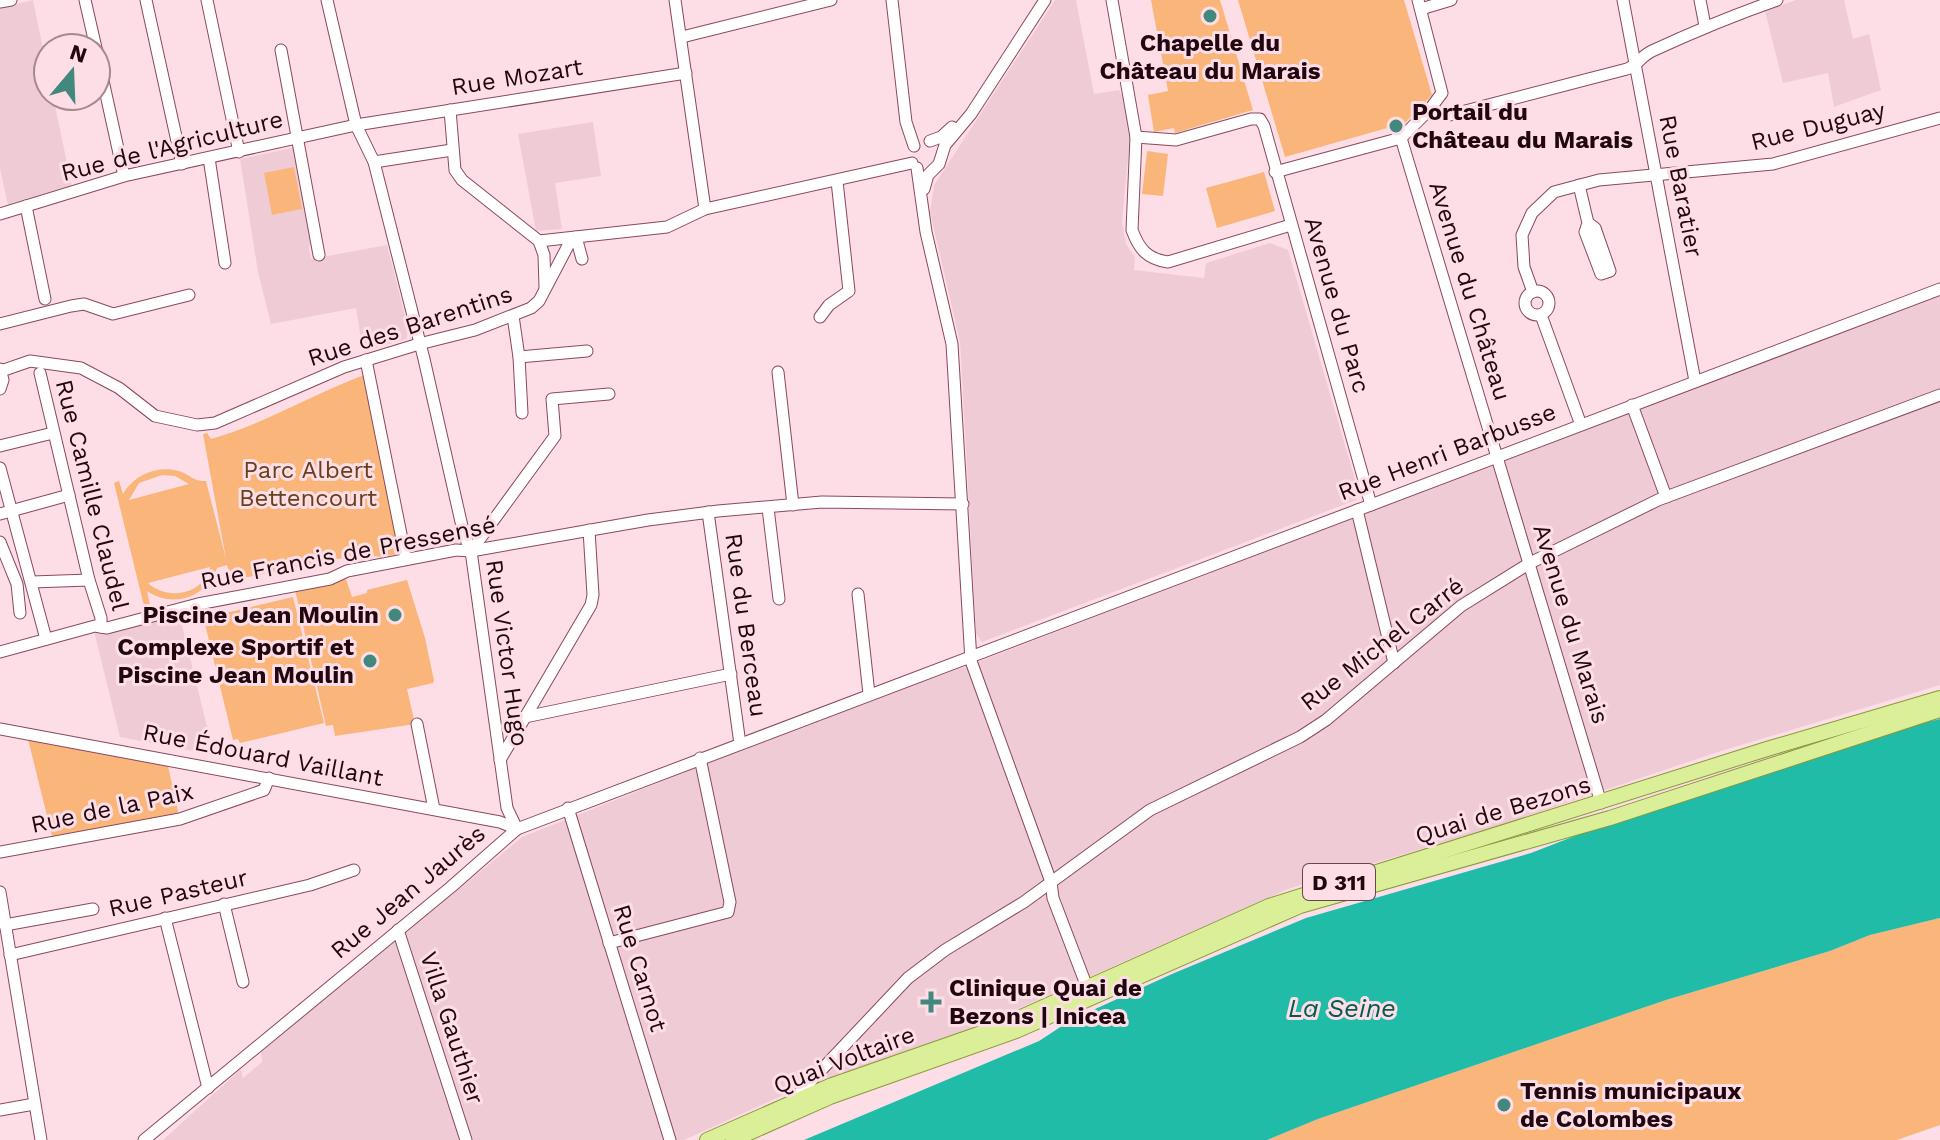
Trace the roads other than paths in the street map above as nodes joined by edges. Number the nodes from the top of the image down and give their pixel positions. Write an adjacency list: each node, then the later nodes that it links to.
1 (11, 0): 16 (street)
2 (85, 0): 19 (street)
3 (146, 0): 38 (street)
4 (207, 0): 34 (street)
5 (327, 0): 28 (street, Rue Victor Hugo)
6 (675, 0): 20 (street)
7 (831, 0): 20 (street)
8 (892, 0): 32 (street)
9 (1037, 0): 32 (street)
10 (1045, 0): 35 (street)
11 (1112, 0): 29 (street)
12 (1451, 0): 17 (street)
13 (1623, 0): 22 (street, Rue Baratier)
14 (1700, 0): 18 (street)
15 (1777, 0): 18 (street)
16 (0, 2)
17 (1420, 4): 24 (street)
18 (1705, 26): 22 (street)
19 (92, 32)
20 (684, 36): 23 (street)
21 (281, 50): 30 (street)
22 (1636, 65): 24 (street); 42 (street, Rue Baratier)
23 (686, 73): 25 (street, Rue Mozart); 48 (street)
24 (1430, 109): 31 (street)
25 (450, 110): 28 (street, Rue Mozart); 33 (street)
26 (110, 112): 43 (street)
27 (1940, 118): 42 (street, Rue Duguay)
28 (356, 125): 30 (street, Rue de l'Agriculture); 37 (street, Rue Victor Hugo)
29 (1136, 137): 41 (street, Avenue du Parc); 51 (street)
30 (298, 138): 34 (street, Rue de l'Agriculture); 54 (street)
31 (1401, 138): 41 (street); 80 (street, Avenue du Château)
32 (920, 140): 35 (street); 39 (street)
33 (452, 150): 37 (street); 53 (street)
34 (239, 152): 36 (street, Rue de l'Agriculture)
35 (941, 153): 40 (street)
36 (209, 158): 38 (street, Rue de l'Agriculture); 56 (street)
37 (374, 162): 64 (street, Rue Victor Hugo)
38 (182, 164): 43 (street, Rue de l'Agriculture)
39 (915, 166): 40 (street); 44 (street); 46 (street)
40 (931, 170): 46 (street)
41 (1275, 172): 51 (street, Avenue du Parc)
42 (1657, 174): 45 (street, Rue Duguay); 71 (street, Rue Baratier)
43 (124, 176): 47 (street, Rue de l'Agriculture)
44 (837, 181): 48 (street); 62 (street)
45 (1579, 185): 50 (street); 77 (street, Rue Duguay)
46 (922, 202): 84 (street)
47 (26, 206): 49 (street, Rue de l'Agriculture); 60 (street)
48 (705, 209): 52 (street)
49 (0, 214)
50 (1588, 223)
51 (1291, 225): 86 (street, Avenue du Parc)
52 (574, 237): 53 (street); 55 (street); 57 (street, Rue des Barentins)
53 (539, 241): 57 (street)
54 (319, 255)
55 (582, 259)
56 (225, 263)
57 (545, 287): 61 (street, Rue des Barentins)
58 (1940, 289): 71 (street, Rue Henri Barbusse)
59 (189, 295): 63 (street)
60 (45, 299)
61 (513, 316): 64 (street, Rue des Barentins); 66 (street)
62 (820, 317)
63 (0, 324)
64 (419, 344): 67 (street, Rue des Barentins); 93 (street, Rue Victor Hugo)
65 (587, 351): 66 (street)
66 (519, 357): 76 (street)
67 (366, 360): 68 (street, Rue des Barentins); 94 (street)
68 (1, 370): 72 (street)
69 (778, 372): 85 (street)
70 (40, 373): 78 (street, Rue Camille Claudel)
71 (1695, 381): 75 (street, Rue Henri Barbusse)
72 (0, 389)
73 (609, 394): 93 (street)
74 (1940, 395): 83 (street, Rue Michel Carré)
75 (1632, 405): 77 (street, Rue Henri Barbusse); 83 (street)
76 (522, 413)
77 (1581, 425): 80 (street, Rue Henri Barbusse)
78 (53, 433): 79 (street); 82 (street, Rue Camille Claudel)
79 (0, 446)
80 (1497, 457): 86 (street, Rue Henri Barbusse); 95 (street, Avenue du Marais)
81 (0, 468): 90 (street)
82 (69, 495): 90 (street); 99 (street, Rue Camille Claudel)
83 (1666, 497): 95 (street, Rue Michel Carré)
84 (963, 504): 85 (street, Rue Francis de Pressensé); 106 (street)
85 (793, 505): 87 (street, Rue Francis de Pressensé)
86 (1371, 505): 88 (street, Rue Henri Barbusse)
87 (768, 508): 89 (street, Rue Francis de Pressensé); 101 (street)
88 (1357, 510): 106 (street, Rue Henri Barbusse); 107 (street)
89 (708, 512): 91 (street, Rue Francis de Pressensé); 108 (street, Rue du Berceau)
90 (5, 513): 97 (street)
91 (589, 530): 93 (street, Rue Francis de Pressensé); 113 (street)
92 (0, 542): 96 (street)
93 (471, 551): 94 (street, Rue Francis de Pressensé); 118 (street, Rue Victor Hugo)
94 (406, 559): 103 (street, Rue Francis de Pressensé)
95 (1530, 563): 107 (street, Rue Michel Carré); 121 (street, Avenue du Marais)
96 (14, 576): 97 (street); 98 (street); 102 (street)
97 (30, 576): 99 (street); 104 (street)
98 (0, 580)
99 (89, 580): 103 (street, Rue Camille Claudel)
100 (858, 594): 110 (street)
101 (779, 599)
102 (20, 613)
103 (101, 627): 104 (street, Rue Francis de Pressensé)
104 (46, 639): 105 (street, Rue Francis de Pressensé)
105 (0, 652)
106 (970, 657): 110 (street, Rue Henri Barbusse); 129 (street)
107 (1394, 663): 129 (street, Rue Michel Carré)
108 (731, 674): 113 (street); 116 (street, Rue du Berceau)
109 (1940, 690): 120 (main road, D 311)
110 (869, 694): 116 (street, Rue Jean Jaurès)
111 (1940, 698): 120 (main road, Quai de Bezons / D 311)
112 (1940, 710): 124 (main road, Quai de Bezons / D 311)
113 (525, 717): 118 (street)
114 (417, 724): 123 (street)
115 (0, 729): 119 (street, Rue Édouard Vaillant)
116 (740, 744): 117 (street, Rue Jean Jaurès)
117 (700, 758): 122 (street, Rue Jean Jaurès); 136 (street)
118 (500, 761): 126 (street, Rue Victor Hugo)
119 (269, 778): 123 (street, Rue Édouard Vaillant); 127 (street, Rue de la Paix)
120 (1652, 787): 121 (main road, Quai de Bezons / D 311)
121 (1601, 803): 124 (main road); 125 (main road); 139 (main road, Quai de Bezons / D 311)
122 (568, 808): 126 (street, Rue Jean Jaurès); 136 (street, Rue Carnot)
123 (434, 809): 126 (street, Rue Édouard Vaillant)
124 (1630, 812): 125 (main road, Quai de Bezons / D 311)
125 (1577, 828): 139 (main road, Quai de Bezons / D 311)
126 (517, 829): 135 (street, Rue Jean Jaurès)
127 (0, 852)
128 (354, 870): 131 (street, Rue Pasteur)
129 (1051, 882): 139 (street); 141 (street, Rue Michel Carré)
130 (0, 892): 134 (street)
131 (224, 904): 133 (street, Rue Pasteur); 138 (street)
132 (93, 909): 134 (street)
133 (165, 918): 137 (street, Rue Pasteur); 140 (street)
134 (5, 925): 137 (street)
135 (398, 930): 140 (street, Rue Jean Jaurès); 146 (street, Villa Gauthier)
136 (609, 943): 147 (street, Rue Carnot)
137 (10, 955): 142 (street)
138 (243, 982)
139 (1091, 992): 141 (main road, Quai Voltaire / D 311); 149 (main road, Quai Voltaire / D 311)
140 (208, 1088): 145 (street, Rue Jean Jaurès)
141 (791, 1102): 148 (main road, Quai Voltaire / D 311)
142 (34, 1104): 143 (street); 144 (street)
143 (0, 1110)
144 (41, 1140)
145 (144, 1140)
146 (466, 1140)
147 (670, 1140)
148 (707, 1140)
149 (733, 1140)

